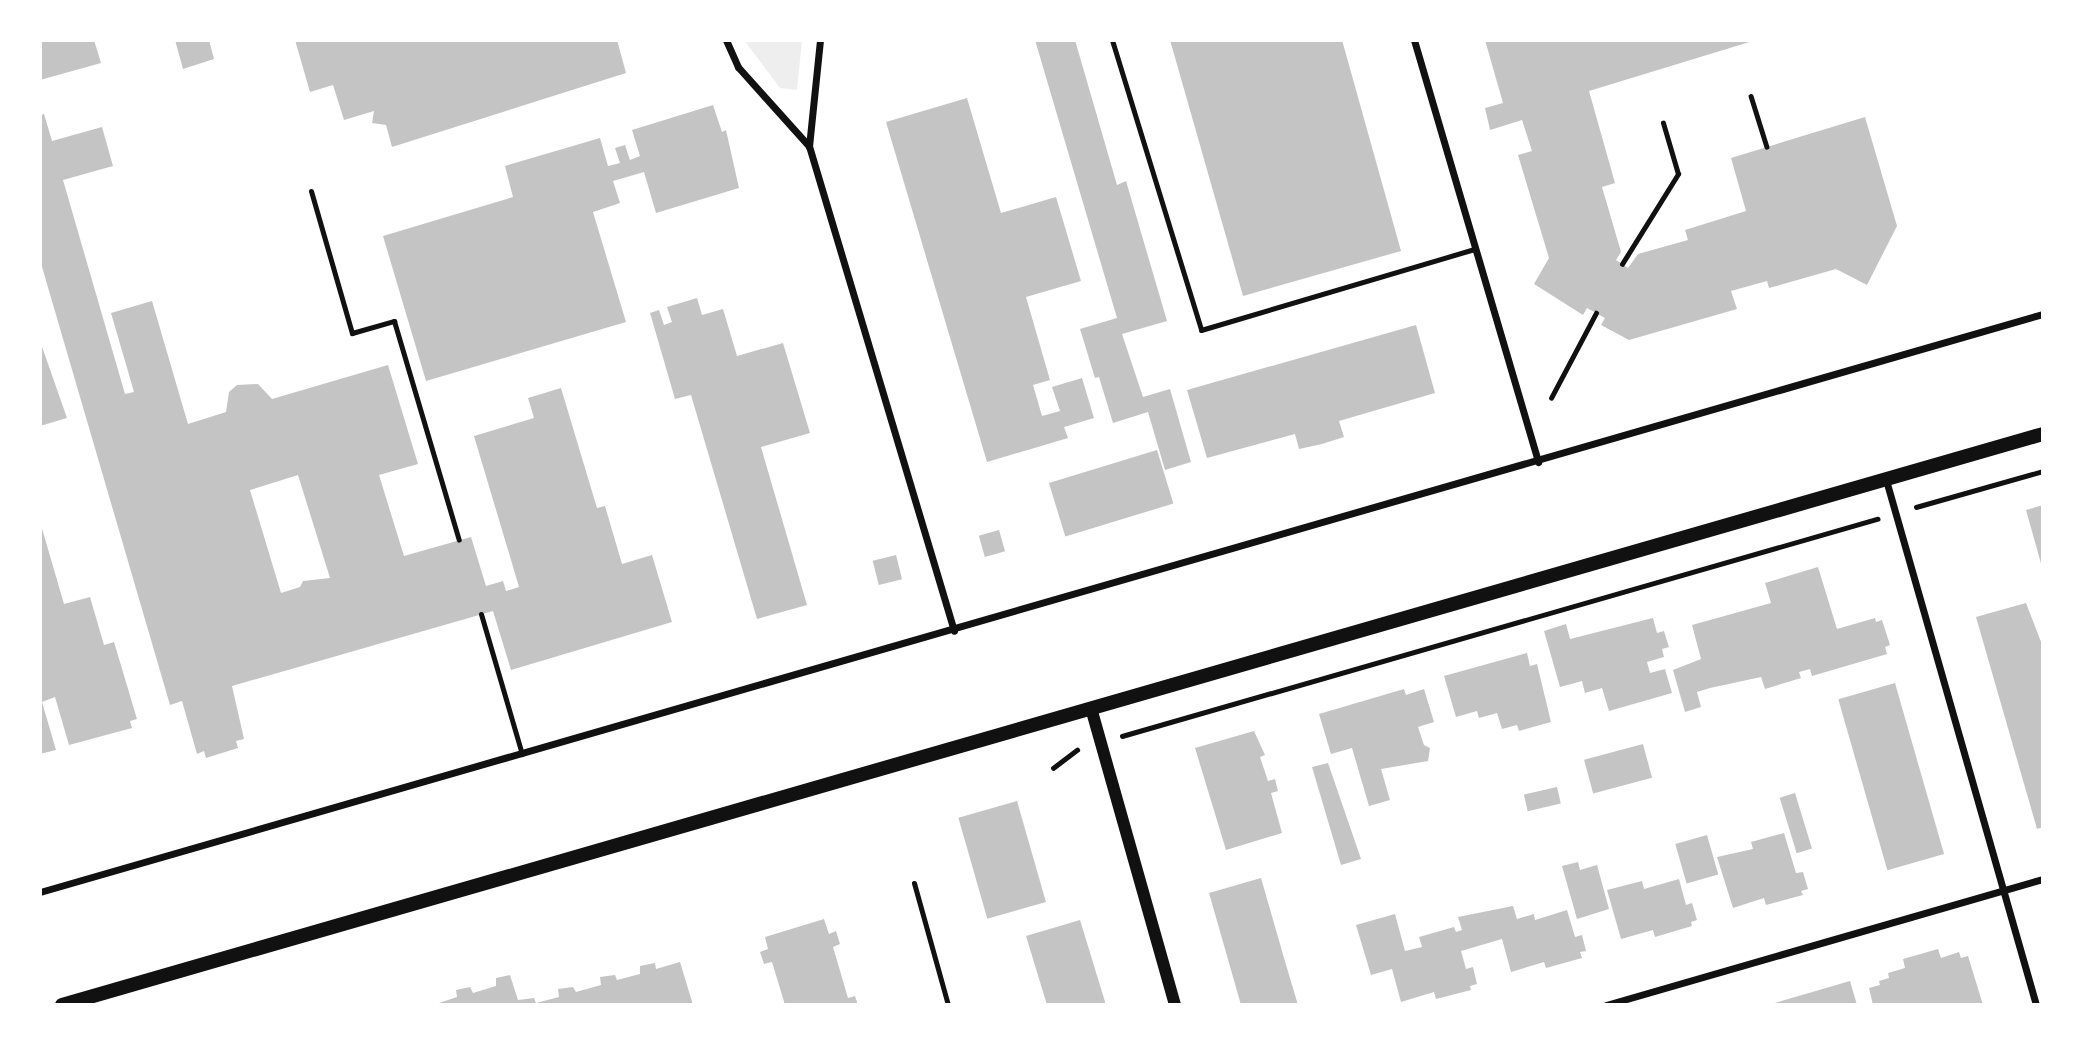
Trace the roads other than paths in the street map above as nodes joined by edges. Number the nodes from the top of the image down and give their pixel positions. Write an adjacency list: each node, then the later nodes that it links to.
1 (726, 40): 5 (street)
2 (821, 40): 5 (street)
3 (1112, 40): 7 (lane)
4 (1413, 40): 7 (street)
5 (809, 146): 14 (street)
6 (310, 191): 12 (lane)
7 (1475, 249): 10 (street)
8 (2043, 314): 10 (street)
9 (2043, 434): 11 (main road)
10 (1538, 462): 14 (street)
11 (1886, 479): 15 (main road); 19 (street)
12 (459, 540)
13 (481, 614): 16 (lane)
14 (954, 631): 16 (street)
15 (1091, 708): 22 (main road); 24 (street)
16 (522, 754): 20 (street)
17 (2043, 880): 19 (street)
18 (914, 883): 23 (lane)
19 (2004, 891): 21 (street); 25 (street)
20 (40, 892)
21 (1608, 1004)
22 (62, 1005)
23 (948, 1005)
24 (1175, 1005)
25 (2036, 1005)

